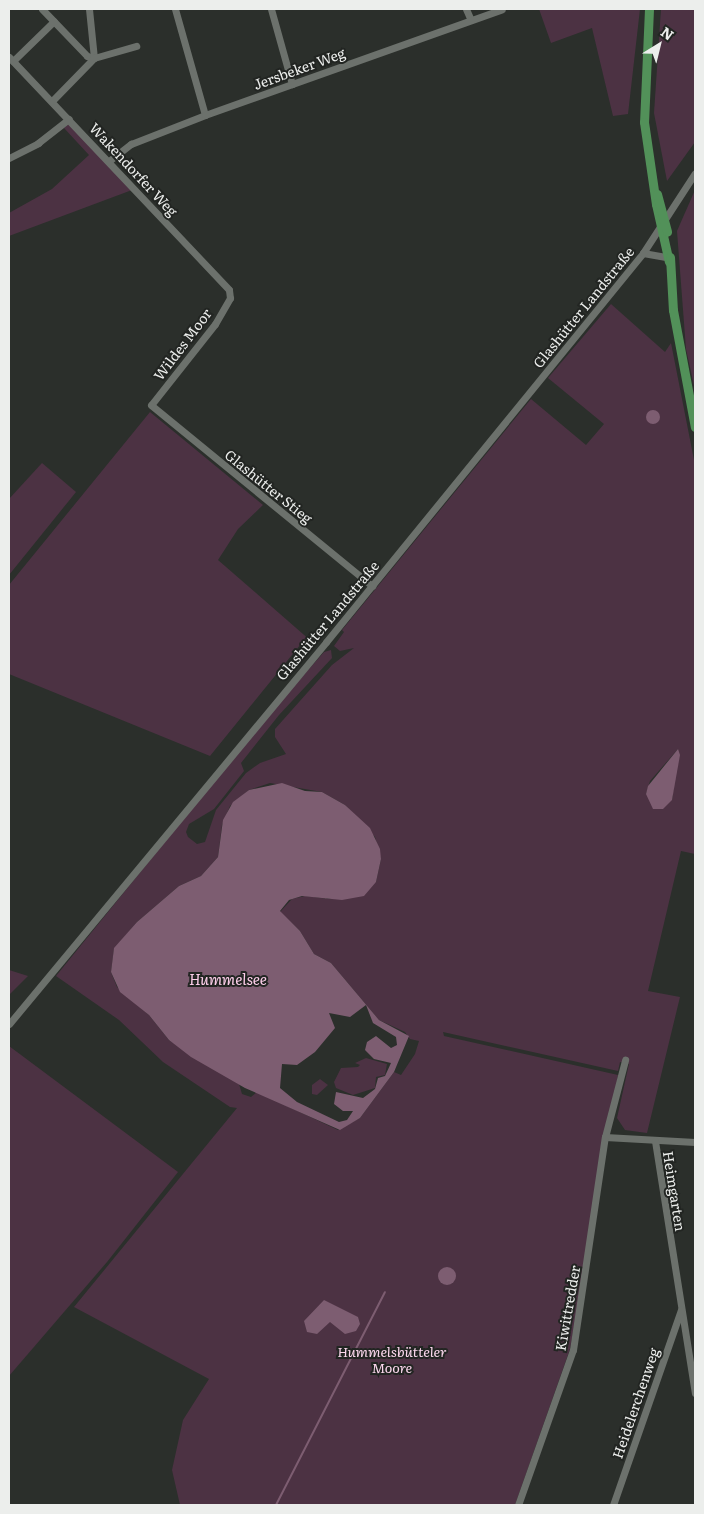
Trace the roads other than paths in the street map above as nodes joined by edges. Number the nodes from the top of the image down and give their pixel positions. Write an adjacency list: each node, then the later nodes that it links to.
1 (42, 9): 9 (street)
2 (89, 9): 11 (street)
3 (175, 9): 15 (street)
4 (270, 9): 13 (street)
5 (466, 9): 8 (street)
6 (502, 9): 8 (street, Jersbeker Weg)
7 (649, 9): 20 (main road)
8 (471, 20): 13 (street, Jersbeker Weg)
9 (54, 21): 11 (street); 12 (street, Wakendorfer Weg)
10 (136, 46): 11 (street)
11 (94, 58): 14 (street)
12 (11, 59): 14 (street, Wakendorfer Weg)
13 (292, 84): 15 (street, Jersbeker Weg)
14 (52, 101): 16 (street, Wakendorfer Weg)
15 (205, 115): 18 (street, Jersbeker Weg)
16 (69, 119): 17 (street); 18 (street, Wakendorfer Weg)
17 (9, 158)
18 (109, 161): 23 (street, Wakendorfer Weg)
19 (695, 173): 20 (street, Glashütter Landstraße)
20 (663, 226): 21 (street, Glashütter Landstraße); 22 (main road)
21 (643, 253): 22 (street); 26 (street, Glashütter Landstraße)
22 (667, 259): 25 (main road)
23 (230, 298): 24 (street, Wildes Moor)
24 (151, 404): 26 (street, Glashütter Stieg)
25 (695, 427)
26 (372, 586): 27 (street, Glashütter Landstraße)
27 (9, 1024)
28 (625, 1060): 29 (street, Kiwittredder)
29 (605, 1137): 30 (street); 34 (street, Kiwittredder)
30 (655, 1141): 31 (street); 32 (street, Heimgarten)
31 (695, 1142)
32 (681, 1309): 33 (street, Heimgarten); 35 (street, Heidelerchenweg)
33 (695, 1393)
34 (518, 1505)
35 (613, 1505)

